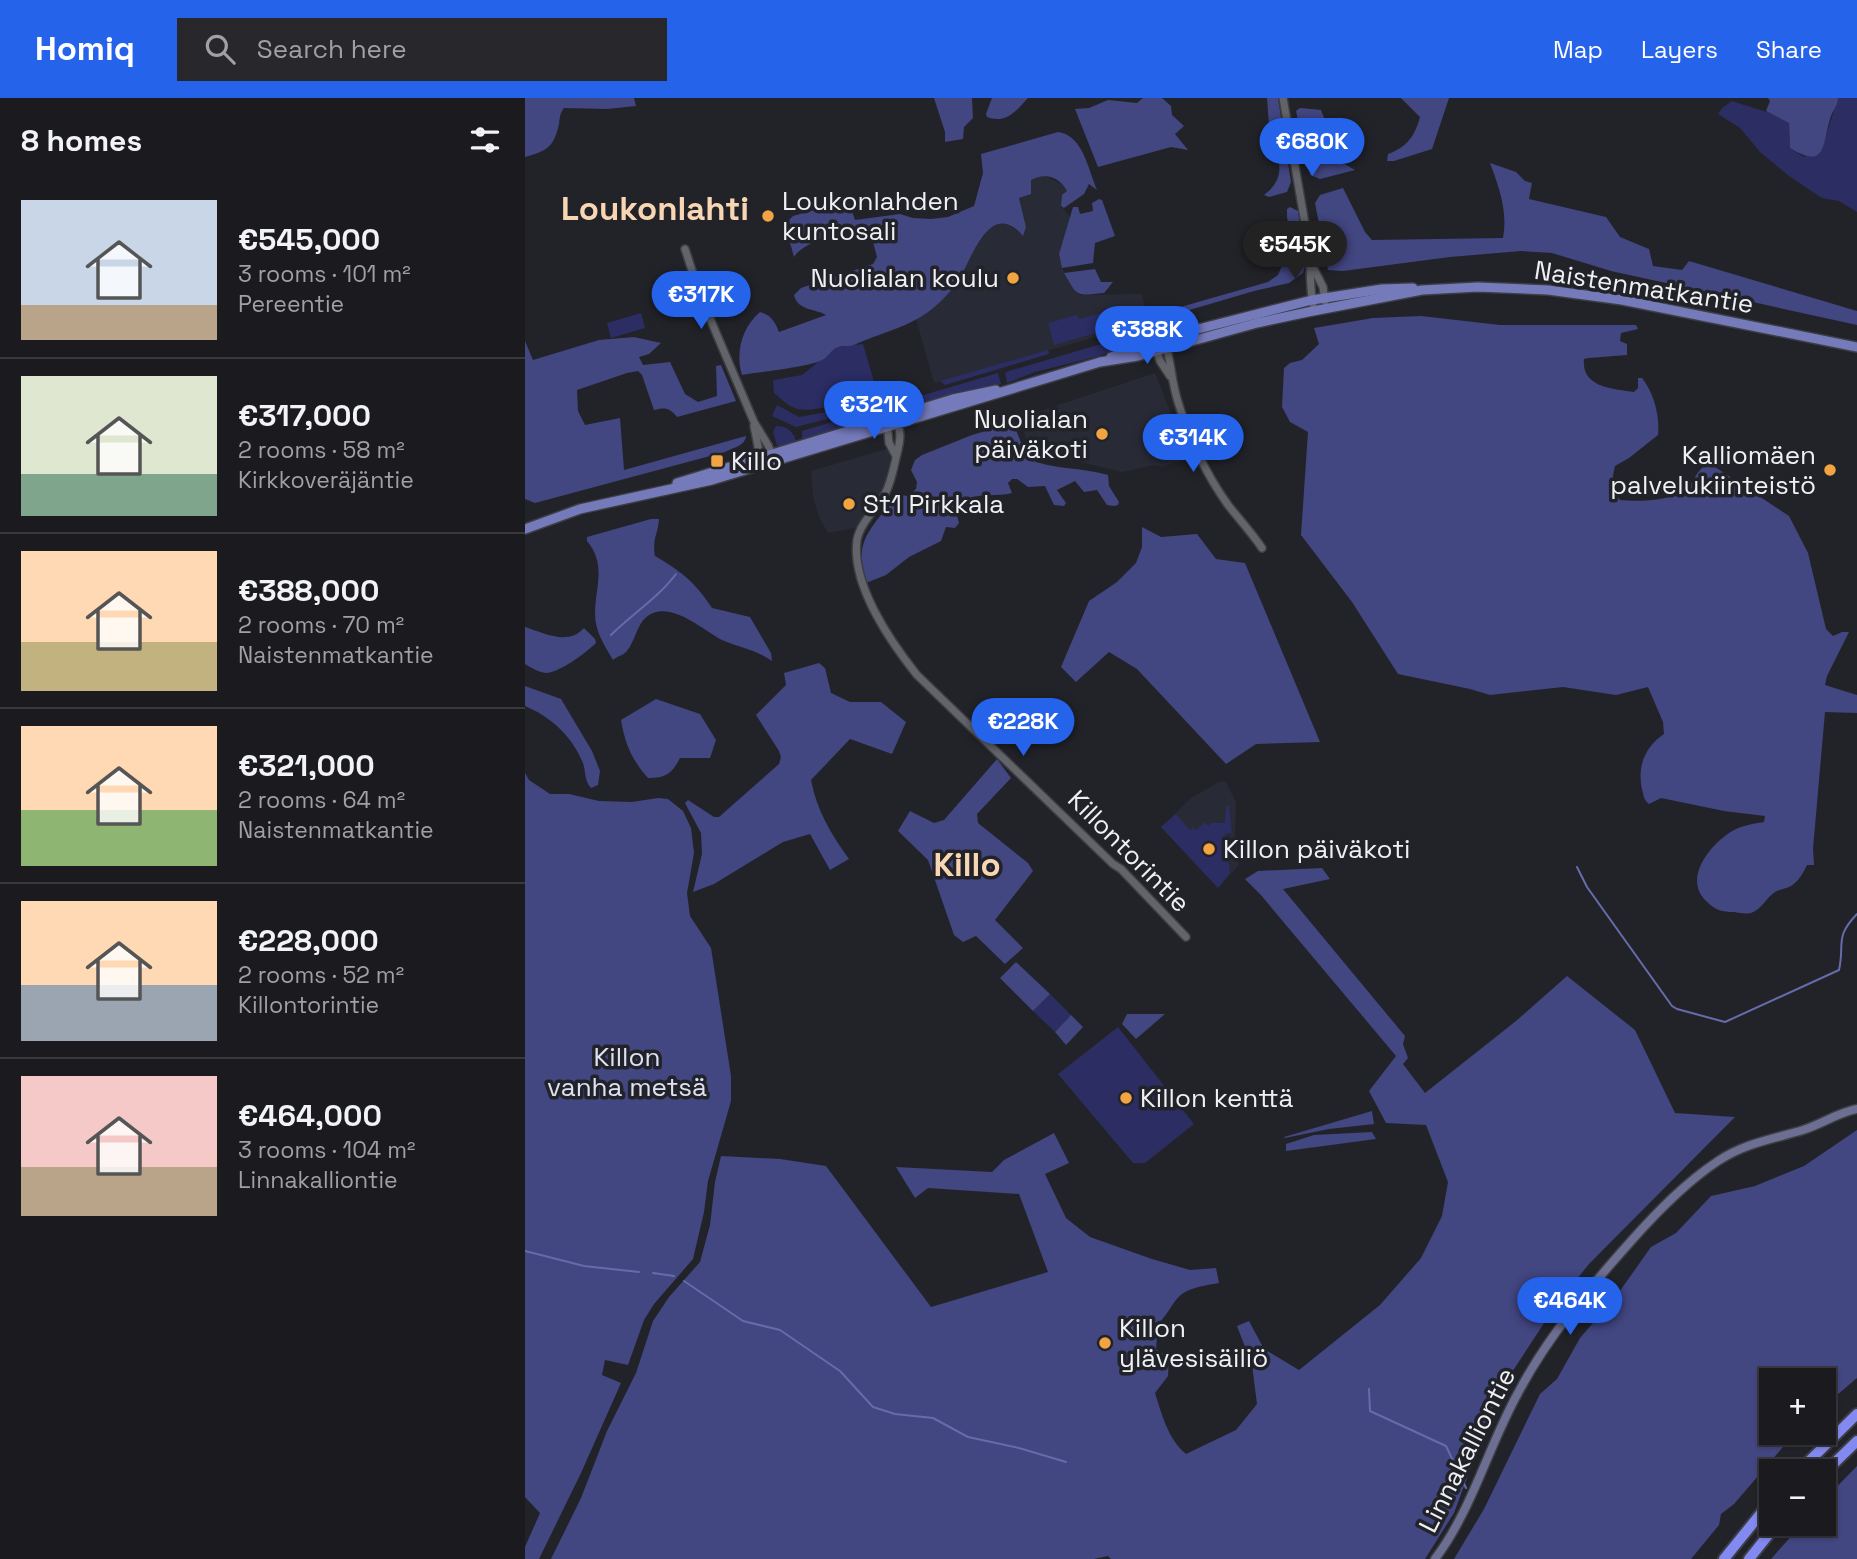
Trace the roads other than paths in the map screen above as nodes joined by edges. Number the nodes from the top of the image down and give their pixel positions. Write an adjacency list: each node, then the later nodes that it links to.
1 (1283, 98): 3 (street)
2 (685, 249): 13 (street)
3 (1311, 262): 5 (street); 6 (street)
4 (1422, 290): 5 (main road, Naistenmatkantie); 7 (main road, Naistenmatkantie); 11 (main road, Naistenmatkantie)
5 (1324, 297): 6 (main road, Naistenmatkantie); 7 (street)
6 (1312, 300): 8 (street); 9 (main road, Naistenmatkantie)
7 (1327, 309): 8 (main road, Naistenmatkantie)
8 (1314, 311): 9 (main road, Naistenmatkantie)
9 (1166, 343): 10 (main road, Naistenmatkantie); 12 (street)
10 (1155, 346): 12 (street); 14 (main road, Naistenmatkantie)
11 (1857, 347)
12 (1170, 376): 19 (street)
13 (754, 422): 16 (street); 17 (street)
14 (891, 422): 15 (street); 15 (street, Killontorintie); 16 (main road, Naistenmatkantie)
15 (897, 456): 20 (street, Killontorintie)
16 (773, 457): 17 (main road, Naistenmatkantie)
17 (761, 461): 18 (main road, Naistenmatkantie)
18 (525, 529)
19 (1262, 548)
20 (1186, 937)
21 (1857, 1109): 28 (main road, Linnakalliontie)
22 (1857, 1414): 24 (highway)
23 (1857, 1441): 25 (highway)
24 (1811, 1459)
25 (1836, 1461)
26 (1759, 1516): 29 (highway)
27 (1767, 1536): 30 (highway)
28 (1435, 1559)
29 (1724, 1559)
30 (1749, 1559)

